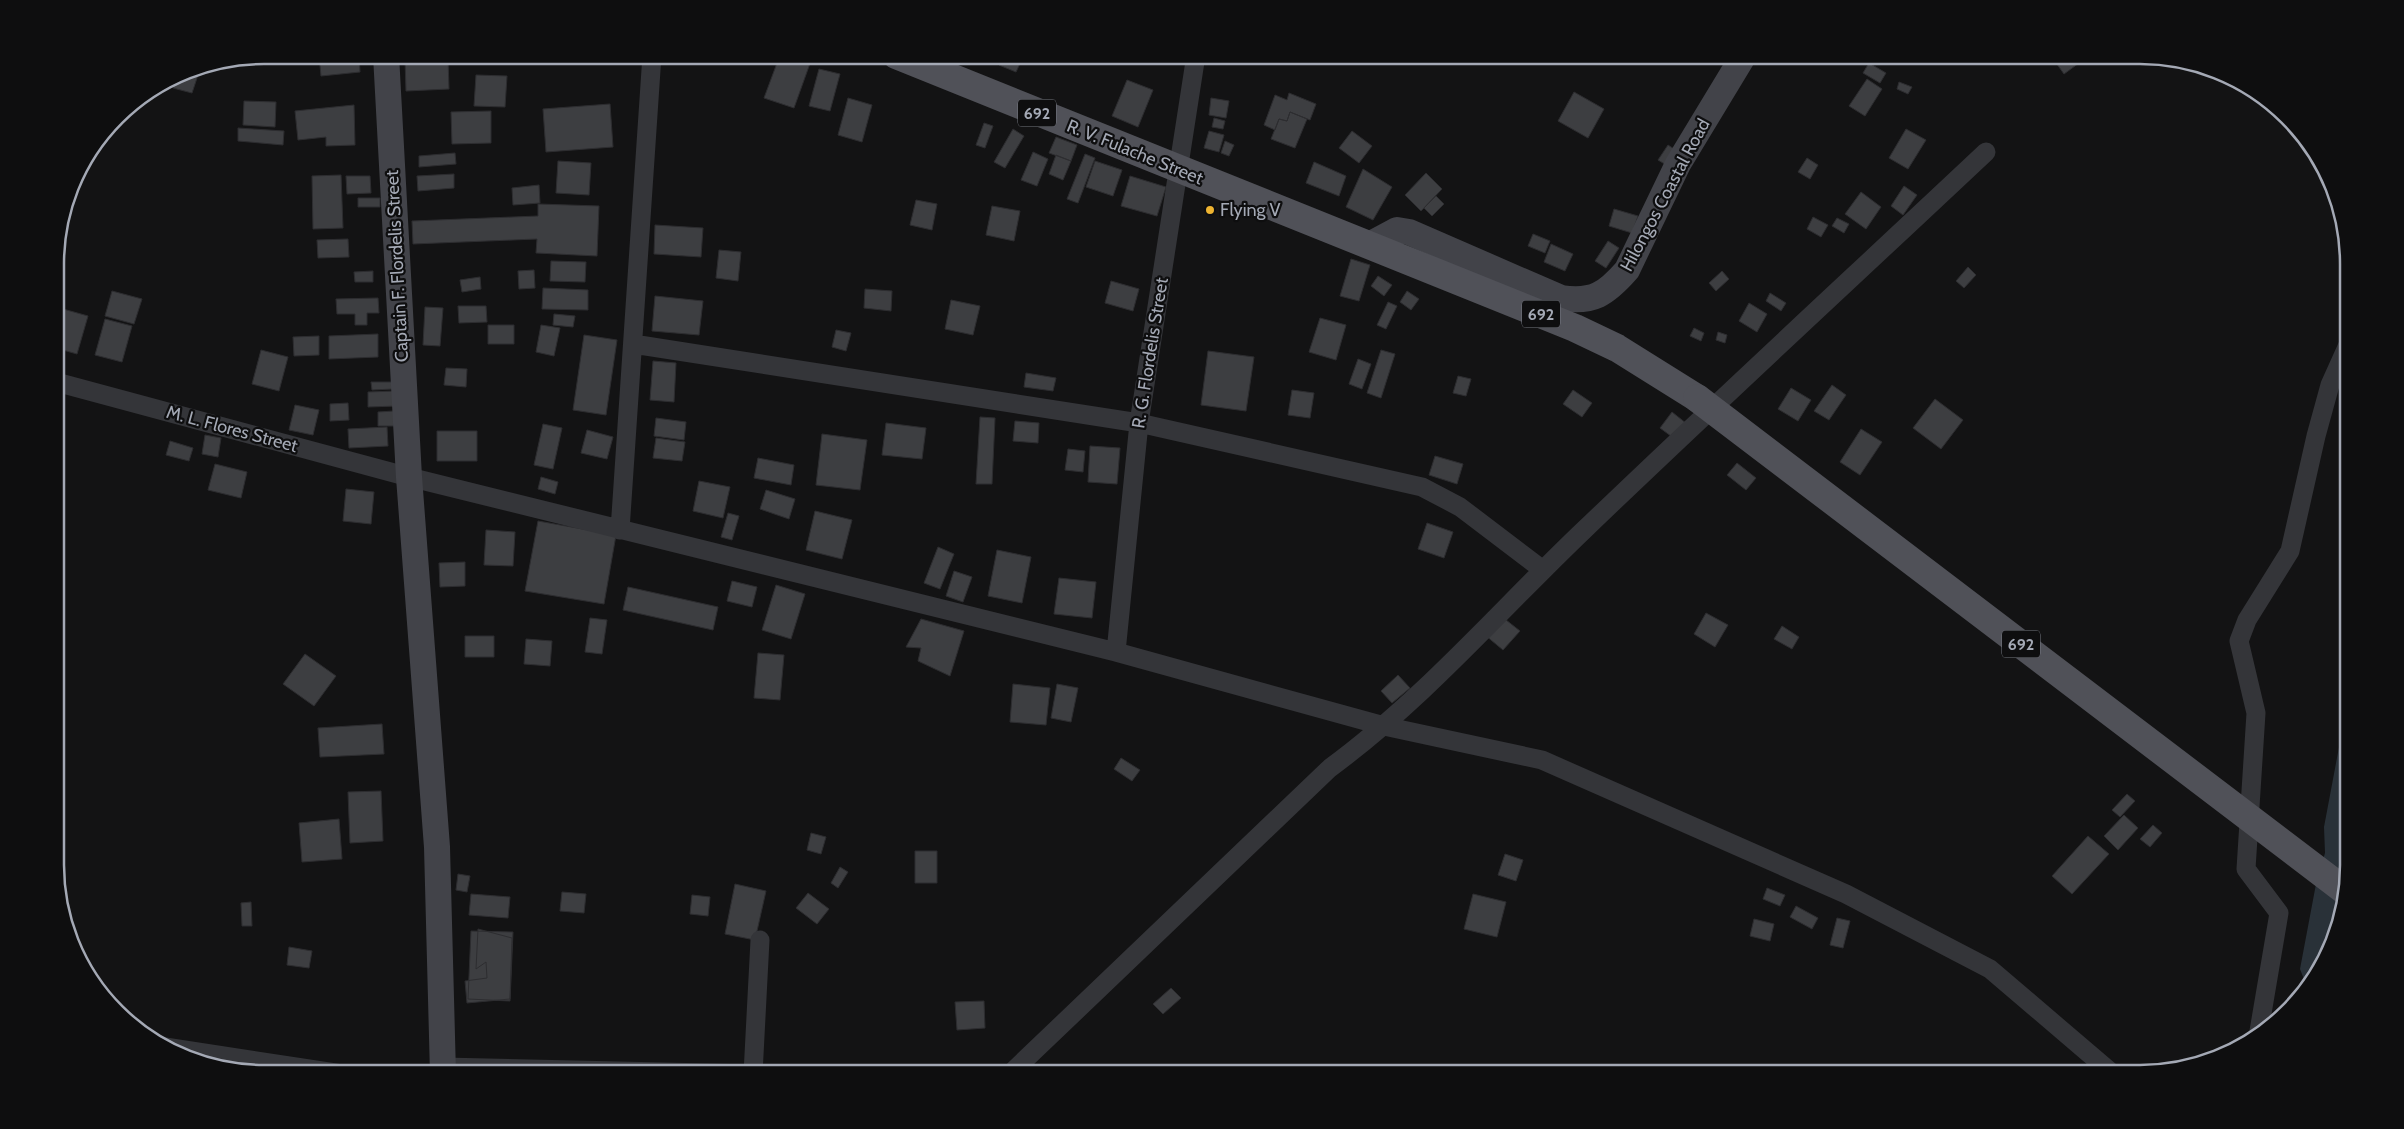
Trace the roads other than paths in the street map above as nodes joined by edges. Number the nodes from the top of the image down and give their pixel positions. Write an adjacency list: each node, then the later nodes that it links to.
1 (386, 64): 13 (street, Captain F. Flordelis Street)
2 (651, 64): 9 (street)
3 (918, 64): 7 (main road, R. V. Fulache Street / 692)
4 (1195, 64): 7 (street, R. G. Flordelis Street)
5 (1739, 64): 8 (street, Hilongos Coastal Road)
6 (1986, 152): 15 (street)
7 (1179, 170): 8 (main road, R. V. Fulache Street / 692); 12 (street, R. G. Flordelis Street)
8 (1372, 246): 18 (main road, 692, bridge)
9 (632, 344): 12 (street); 14 (street)
10 (2340, 363): 20 (street)
11 (64, 384): 13 (street, M. L. Flores Street)
12 (1139, 423): 15 (street); 16 (street, R. G. Flordelis Street)
13 (408, 477): 14 (street, M. L. Flores Street); 23 (street, Captain F. Flordelis Street)
14 (620, 530): 16 (street, M. L. Flores Street)
15 (1542, 570): 17 (street)
16 (1116, 652): 17 (street, M. L. Flores Street)
17 (1384, 726): 25 (street); 26 (street, M. L. Flores Street)
18 (2339, 886)
19 (760, 940): 24 (street)
20 (2260, 1025)
21 (189, 1051): 22 (street)
22 (283, 1065)
23 (443, 1065)
24 (753, 1065)
25 (1019, 1065)
26 (2102, 1065)

